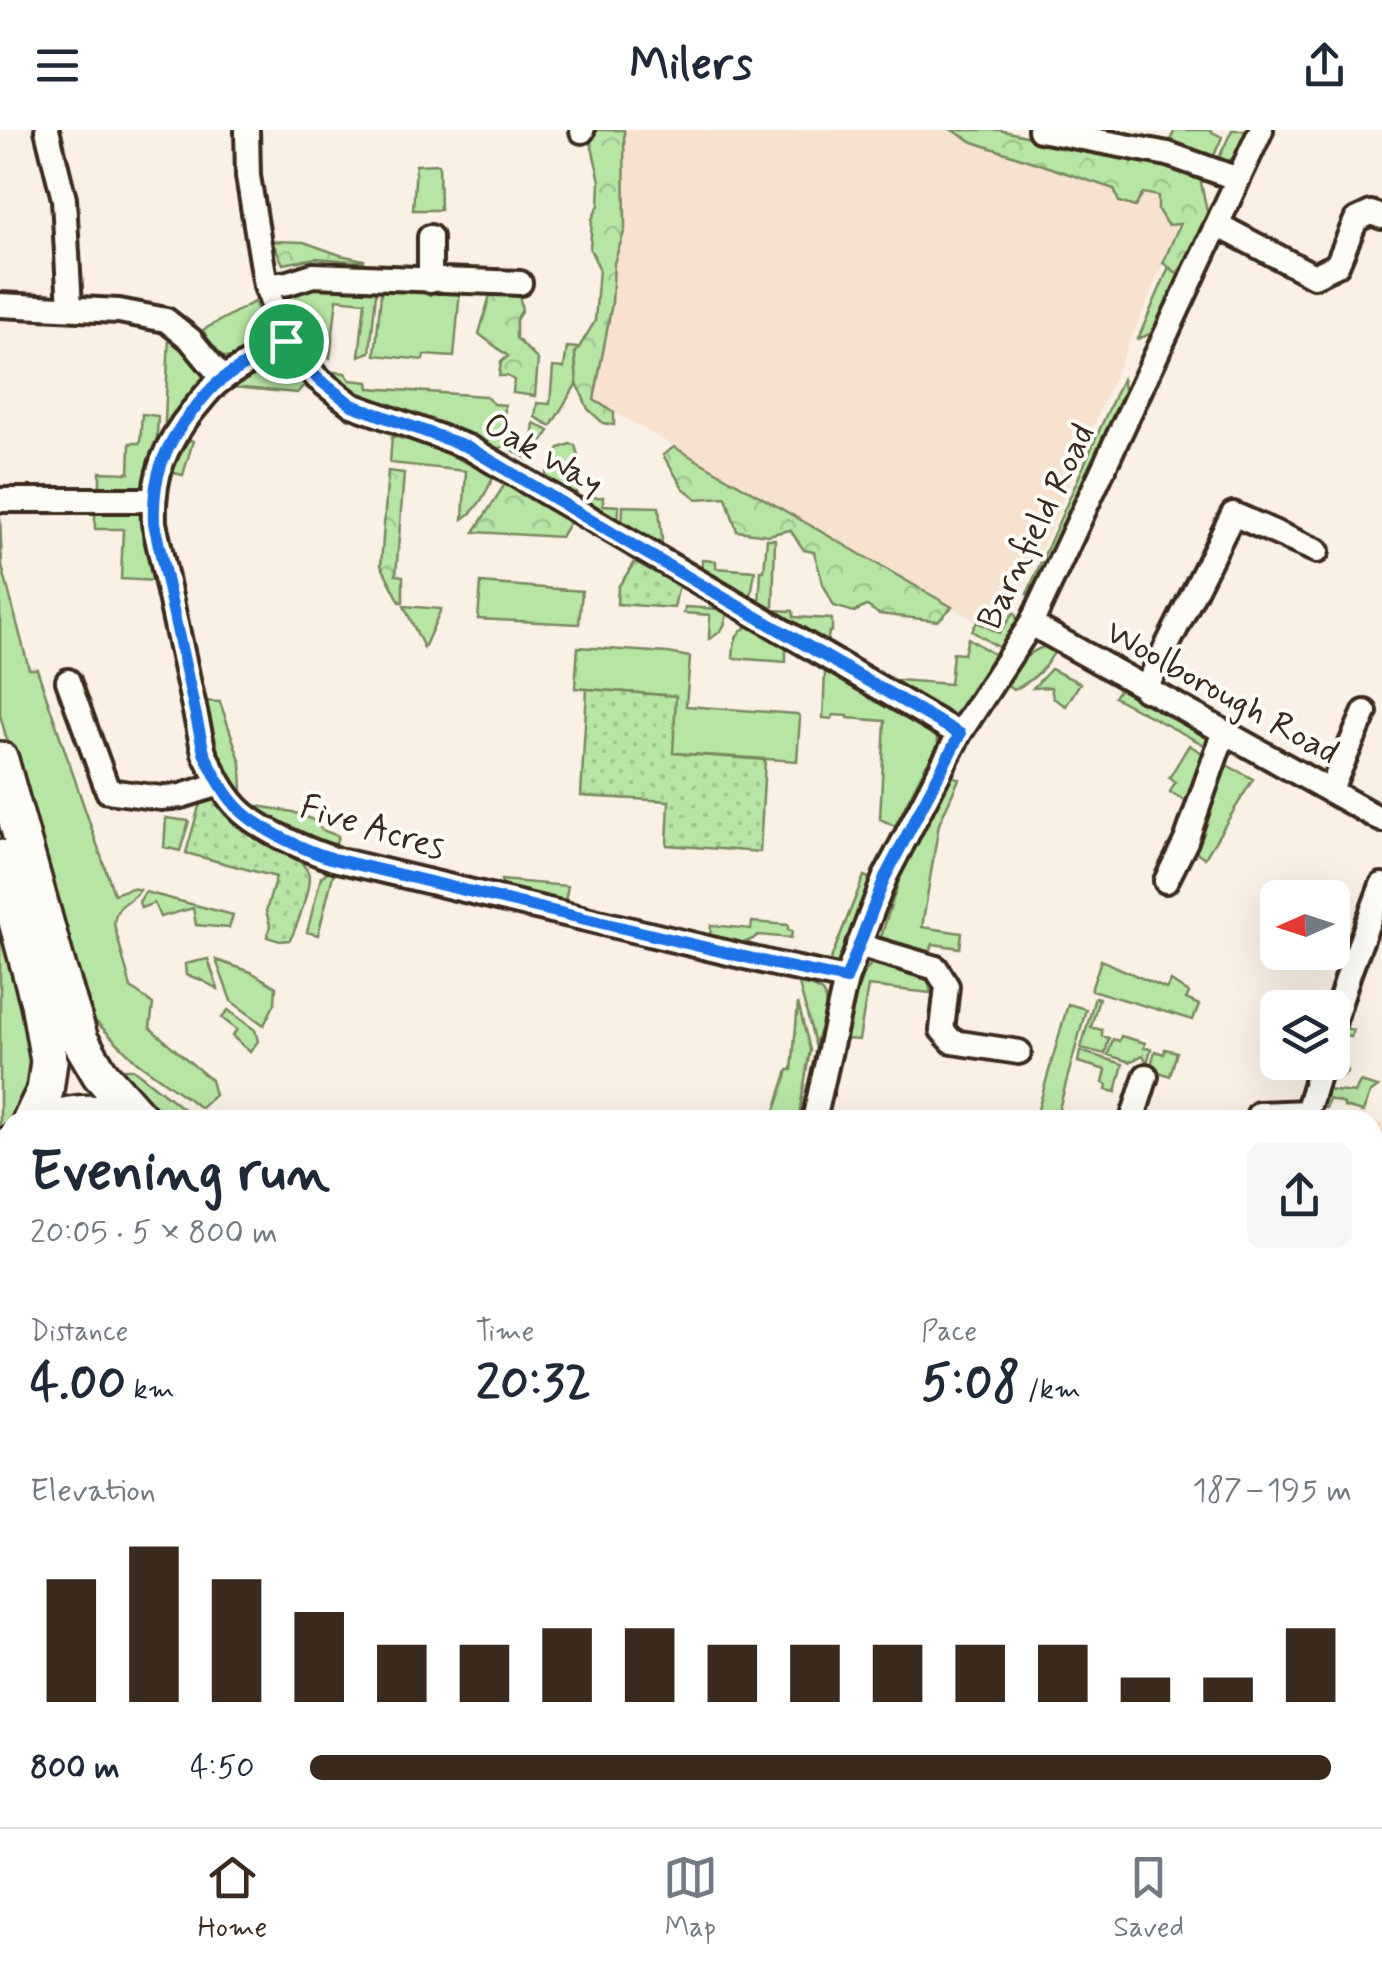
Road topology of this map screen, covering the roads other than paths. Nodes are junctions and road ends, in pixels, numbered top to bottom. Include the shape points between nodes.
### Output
1 (47, 130) edge
2 (246, 130) edge
3 (1040, 130) edge
4 (1260, 130) edge
5 (1238, 179) junction
6 (1382, 217) edge
7 (1218, 226) junction
8 (430, 237) dead end
9 (430, 281) junction
10 (520, 283) dead end
11 (266, 286) junction
12 (0, 305) edge
13 (70, 308) junction
14 (286, 341) junction
15 (223, 379) junction
16 (2, 500) dead end
17 (153, 500) junction
18 (1317, 551) dead end
19 (1030, 624) junction
20 (68, 681) dead end
21 (1145, 690) junction
22 (1365, 712) dead end
23 (1224, 732) junction
24 (960, 734) junction
25 (0, 760) edge
26 (220, 784) junction
27 (1330, 790) junction
28 (1382, 820) edge
29 (0, 858) edge
30 (1166, 881) dead end
31 (1382, 884) edge
32 (858, 945) junction
33 (846, 979) junction
34 (1344, 990) edge
35 (1019, 1052) dead end
36 (1146, 1076) dead end
37 (1317, 1080) edge
38 (36, 1110) edge
39 (132, 1110) edge
40 (816, 1110) edge
41 (1135, 1110) edge
42 (1308, 1110) edge

1 - 13 street via 64,199
2 - 11 street, Oak Way
3 - 5 street via 1168,154
4 - 5 street, Barnfield Road
5 - 7 street, Barnfield Road
6 - 7 street via 1370,213 1356,220 1337,265 1314,276
7 - 19 street, Barnfield Road
8 - 9 street
9 - 10 street
9 - 11 street via 313,275
11 - 14 street, Oak Way
12 - 13 street
13 - 15 street via 166,320
14 - 15 street, Five Acres
14 - 24 street, Oak Way via 352,405 468,447
15 - 17 street, Five Acres via 177,430
16 - 17 street
17 - 26 street, Five Acres via 204,753
18 - 21 street via 1233,514
19 - 21 street, Woolborough Road
19 - 24 street, Barnfield Road
20 - 26 street via 108,791 161,798
21 - 23 street, Woolborough Road
22 - 27 street
23 - 27 street, Woolborough Road
23 - 30 street
24 - 32 street, Barnfield Road via 891,864
25 - 39 main road via 80,1040
26 - 33 street, Five Acres via 238,810 322,855
27 - 28 street, Woolborough Road
29 - 38 main road via 49,1061
31 - 34 street
32 - 33 street, Barnfield Road
32 - 35 street via 936,968 946,986 942,1030 953,1042
33 - 40 street, Barnfield Road
36 - 41 street
37 - 42 street

